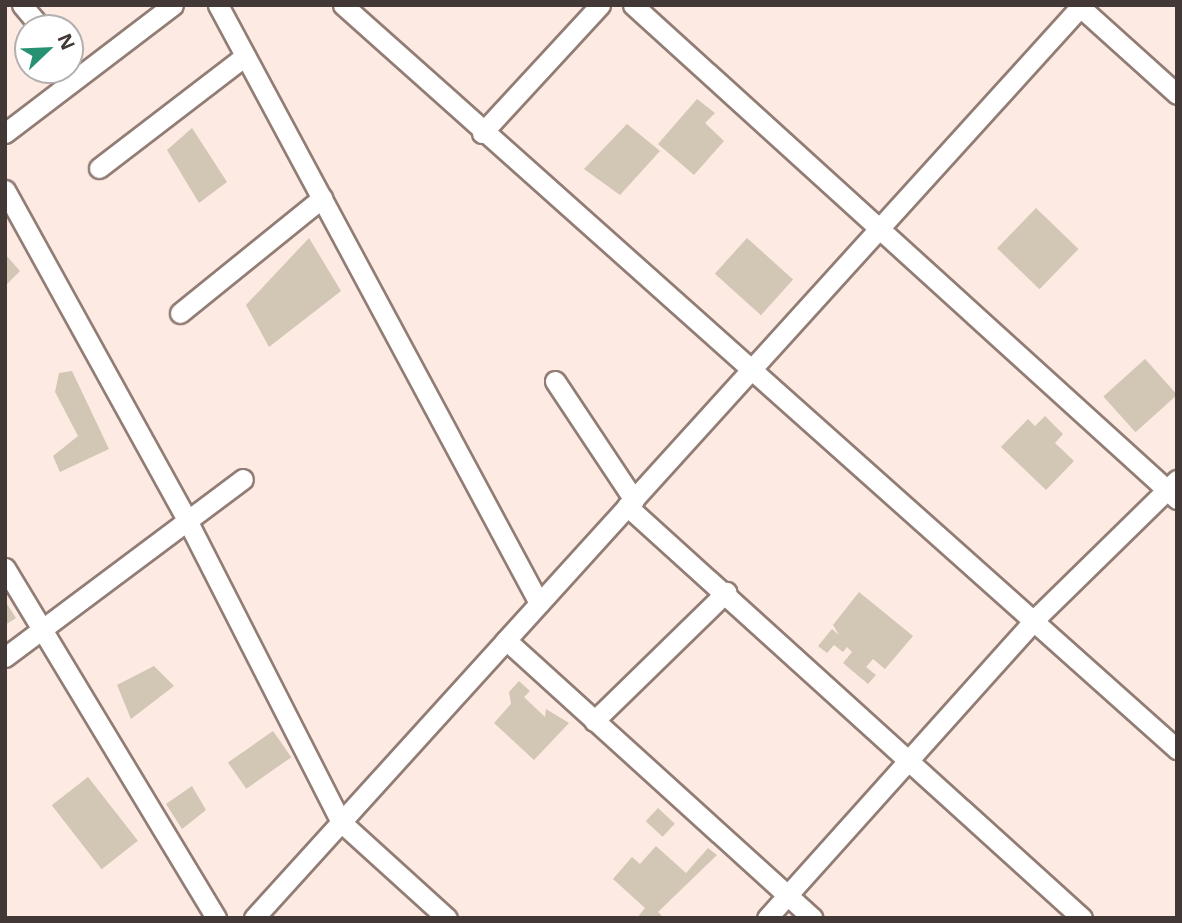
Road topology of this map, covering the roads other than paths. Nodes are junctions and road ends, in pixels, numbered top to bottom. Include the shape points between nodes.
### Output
1 (173, 5) edge
2 (218, 5) edge
3 (343, 5) edge
4 (600, 5) edge
5 (633, 5) edge
6 (1080, 6) edge
7 (245, 56) junction
8 (84, 63) edge
9 (59, 84) edge
10 (1177, 94) edge
11 (5, 133) edge
12 (482, 133) junction
13 (99, 168) dead end
14 (5, 190) edge
15 (323, 198) junction
16 (879, 229) junction
17 (180, 313) dead end
18 (750, 371) junction
19 (555, 381) dead end
20 (243, 480) dead end
21 (1174, 490) edge
22 (631, 503) junction
23 (187, 520) junction
24 (5, 568) edge
25 (726, 592) junction
26 (539, 603) junction
27 (1035, 619) junction
28 (40, 631) junction
29 (506, 640) junction
30 (5, 657) edge
31 (594, 721) junction
32 (1177, 749) edge
33 (913, 761) junction
34 (341, 822) junction
35 (788, 895) junction
36 (216, 918) edge
37 (254, 918) edge
38 (447, 918) edge
39 (767, 918) edge
40 (813, 918) edge
41 (1082, 918) edge

1 - 8 street
2 - 7 street
3 - 12 street
4 - 12 street
5 - 16 street
6 - 10 street
6 - 16 street
7 - 13 street
7 - 15 street
9 - 11 street
12 - 18 street
14 - 23 street
15 - 17 street
15 - 26 street
16 - 18 street
16 - 21 street
18 - 22 street
18 - 27 street
19 - 22 street
20 - 23 street
21 - 27 street
22 - 25 street
22 - 26 street
23 - 28 street
23 - 34 street
24 - 28 street
25 - 31 street
25 - 33 street
26 - 29 street
27 - 32 street
27 - 33 street
28 - 30 street
28 - 36 street
29 - 31 street
29 - 34 street
31 - 35 street
33 - 35 street
33 - 41 street
34 - 37 street
34 - 38 street
35 - 39 street
35 - 40 street

